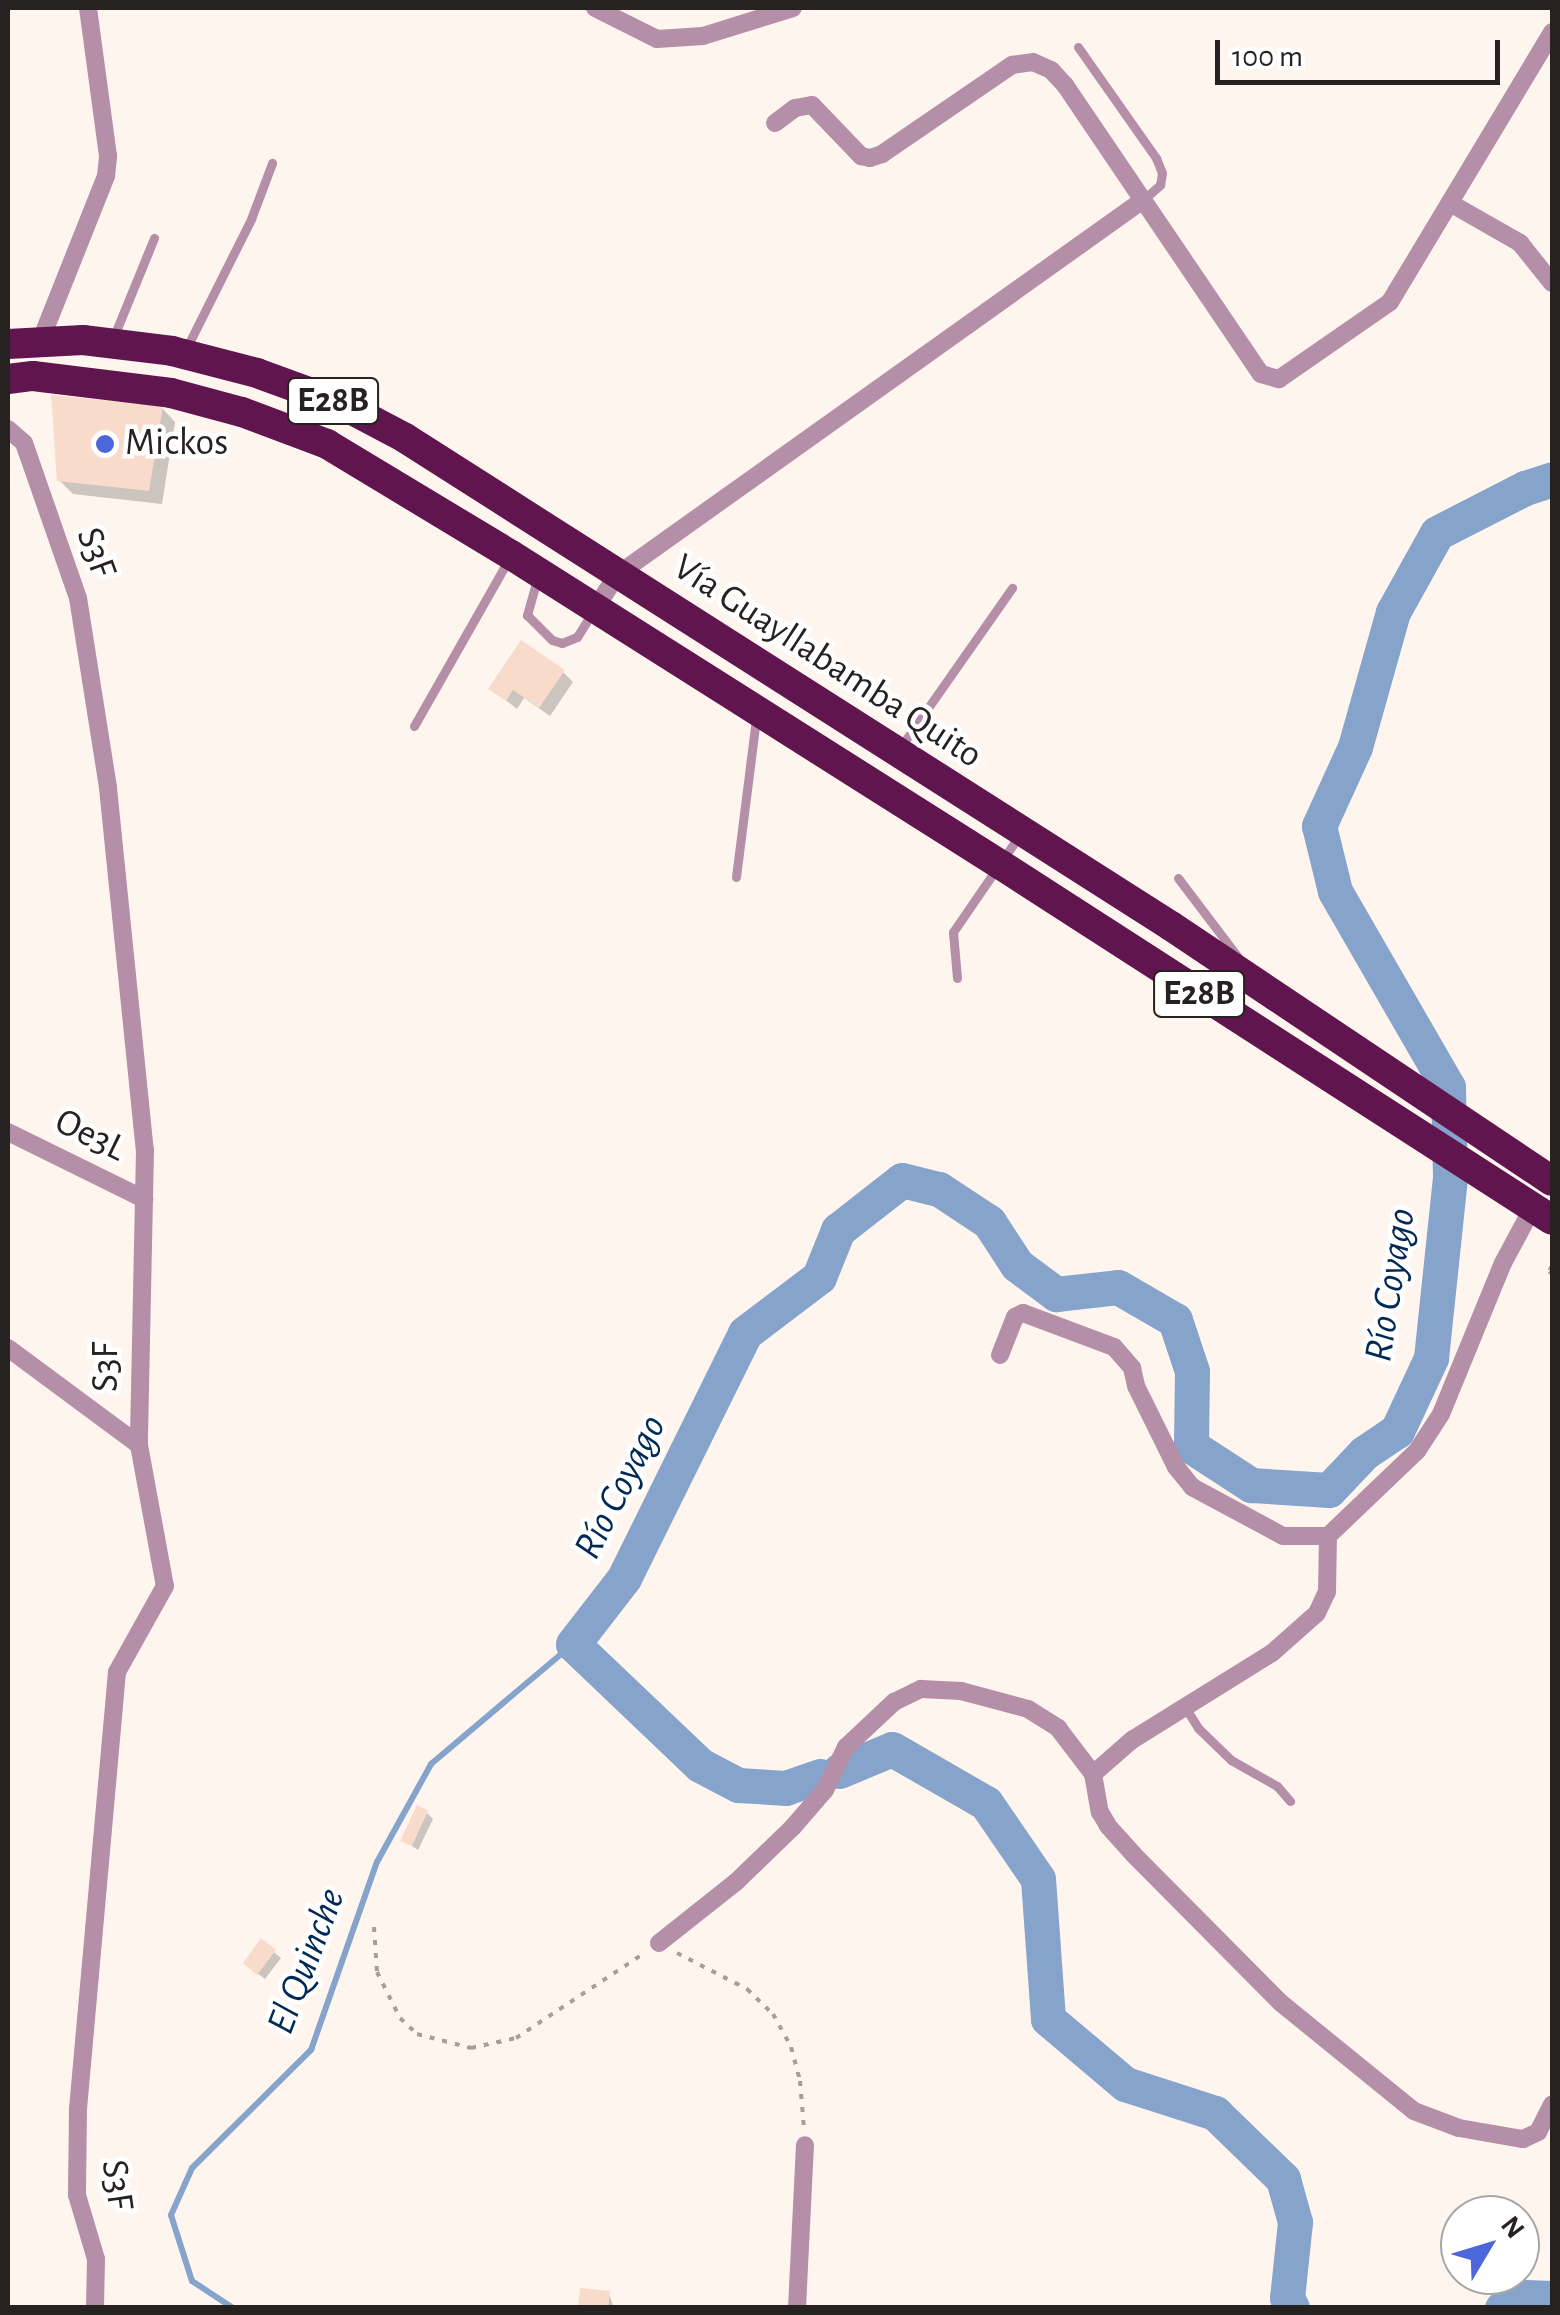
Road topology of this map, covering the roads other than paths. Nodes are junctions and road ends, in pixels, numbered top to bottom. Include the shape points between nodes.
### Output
1 (88, 8) edge
2 (595, 8) edge
3 (793, 8) edge
4 (614, 14) edge
5 (1552, 32) edge
6 (1078, 47) dead end
7 (775, 123) dead end
8 (272, 163) dead end
9 (1143, 200) junction
10 (1450, 203) junction
11 (154, 238) dead end
12 (1552, 284) edge
13 (40, 342) junction
14 (111, 343) junction
15 (8, 344) edge
16 (184, 354) junction
17 (8, 379) edge
18 (8, 429) edge
19 (511, 555) junction
20 (539, 574) junction
21 (616, 575) junction
22 (1012, 588) dead end
23 (594, 609) junction
24 (756, 711) junction
25 (414, 726) dead end
26 (898, 752) junction
27 (1021, 834) junction
28 (1002, 865) junction
29 (736, 877) dead end
30 (1178, 878) dead end
31 (957, 978) dead end
32 (1260, 987) junction
33 (8, 1132) edge
34 (1552, 1181) edge
35 (144, 1199) junction
36 (1543, 1214) edge
37 (8, 1348) edge
38 (1000, 1354) dead end
39 (139, 1446) junction
40 (1328, 1536) junction
41 (1185, 1707) junction
42 (1092, 1774) junction
43 (1290, 1801) dead end
44 (659, 1944) road end
45 (1552, 2104) edge
46 (805, 2145) road end
47 (94, 2308) edge
48 (797, 2308) edge

1 - 13 street via 106,176
2 - 4 street
3 - 4 street via 703,36 658,39
5 - 10 street
6 - 9 lane via 1156,158 1160,185
7 - 9 street via 812,106 870,158 1012,65 1032,62 1065,85
8 - 16 lane via 252,220
9 - 10 street via 1260,374 1279,379 1390,302
9 - 21 street
10 - 12 street via 1520,242
11 - 14 lane
13 - 14 highway, Vía Guayllabamba Quito / E28B
13 - 15 highway, Vía Guayllabamba Quito / E28B
14 - 16 highway, Vía Guayllabamba Quito / E28B
16 - 21 highway, Vía Guayllabamba Quito / E28B via 339,403 406,438
17 - 19 highway, E28B via 33,376 171,393 242,412 326,444
18 - 35 street, S3F via 24,443 85,634 108,788 145,1150
19 - 20 highway, E28B
19 - 25 lane
20 - 23 highway, E28B
20 - 23 lane via 527,614 552,640 577,637
21 - 23 street
21 - 26 highway, Vía Guayllabamba Quito / E28B
22 - 26 lane
23 - 24 highway, E28B
24 - 28 highway, E28B
24 - 29 lane
26 - 27 highway, Vía Guayllabamba Quito / E28B
27 - 28 lane
27 - 32 highway, Vía Guayllabamba Quito / E28B
28 - 31 lane via 954,932
28 - 36 highway, E28B
30 - 32 lane
32 - 34 highway, Vía Guayllabamba Quito / E28B
33 - 35 street, Oe3L
35 - 39 street, S3F
36 - 40 street via 1503,1263 1441,1414 1417,1451
37 - 39 street
38 - 40 street via 1023,1312 1114,1346 1132,1368 1192,1487 1282,1536
39 - 47 street, S3F via 165,1586 118,1672 78,2110 77,2195 96,2259
40 - 41 street via 1327,1592 1317,1614 1272,1653
41 - 42 street
41 - 43 lane via 1232,1760
42 - 44 street via 1058,1728 1028,1709 961,1690 921,1689 894,1702 846,1746 825,1790 792,1827
42 - 45 street via 1100,1812 1133,1854 1280,2003 1414,2110 1459,2128 1522,2139 1542,2126
46 - 48 street

